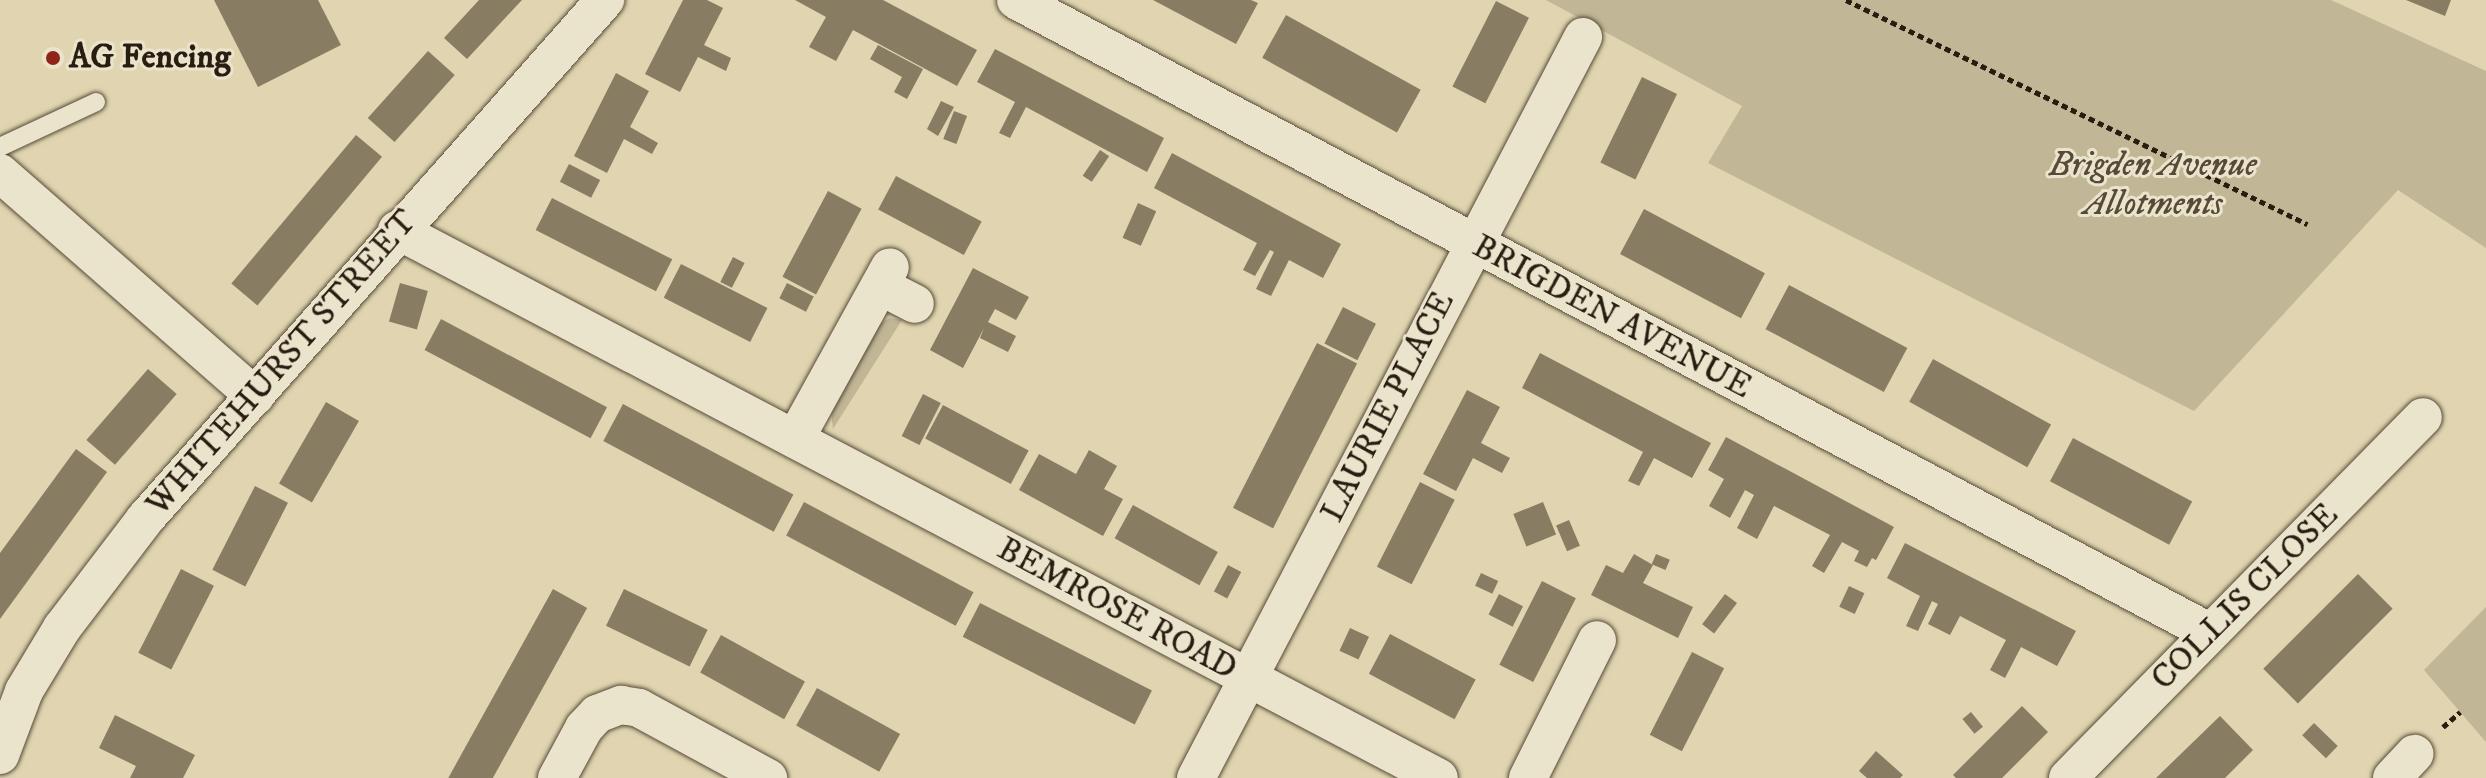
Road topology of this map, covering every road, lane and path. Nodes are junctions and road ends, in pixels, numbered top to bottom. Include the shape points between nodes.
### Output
1 (605, 0) edge
2 (1016, 0) edge
3 (1846, 0) edge
4 (1583, 37) dead end
5 (96, 102) dead end
6 (0, 147) edge
7 (0, 173) edge
8 (2307, 224) dead end
9 (397, 230) junction
10 (1472, 243) junction
11 (915, 304) dead end
12 (255, 396) junction
13 (2423, 417) dead end
14 (795, 439) junction
15 (2209, 632) junction
16 (1597, 640) dead end
17 (1249, 679) junction
18 (0, 755) edge
19 (0, 769) edge
20 (16, 778) edge
21 (557, 778) edge
22 (768, 778) edge
23 (1196, 778) edge
24 (1439, 778) edge
25 (1528, 778) edge
26 (2068, 778) edge

1 - 9 street, WHITEHURST STREET
2 - 10 street, BRIGDEN AVENUE
3 - 8 path
4 - 10 street, LAURIE PLACE
5 - 6 lane
7 - 12 street
9 - 12 street, WHITEHURST STREET
9 - 14 street, BEMROSE ROAD
10 - 15 street, BRIGDEN AVENUE
10 - 17 street, LAURIE PLACE
11 - 14 street via 885,276
12 - 18 street, WHITEHURST STREET via 145,519 62,628 24,691
13 - 15 street, COLLIS CLOSE
14 - 17 street, BEMROSE ROAD
15 - 26 street, COLLIS CLOSE
16 - 25 street
17 - 23 street, LAURIE PLACE
17 - 24 street, BEMROSE ROAD
19 - 20 street
21 - 22 street via 584,728 597,714 621,705 639,708

